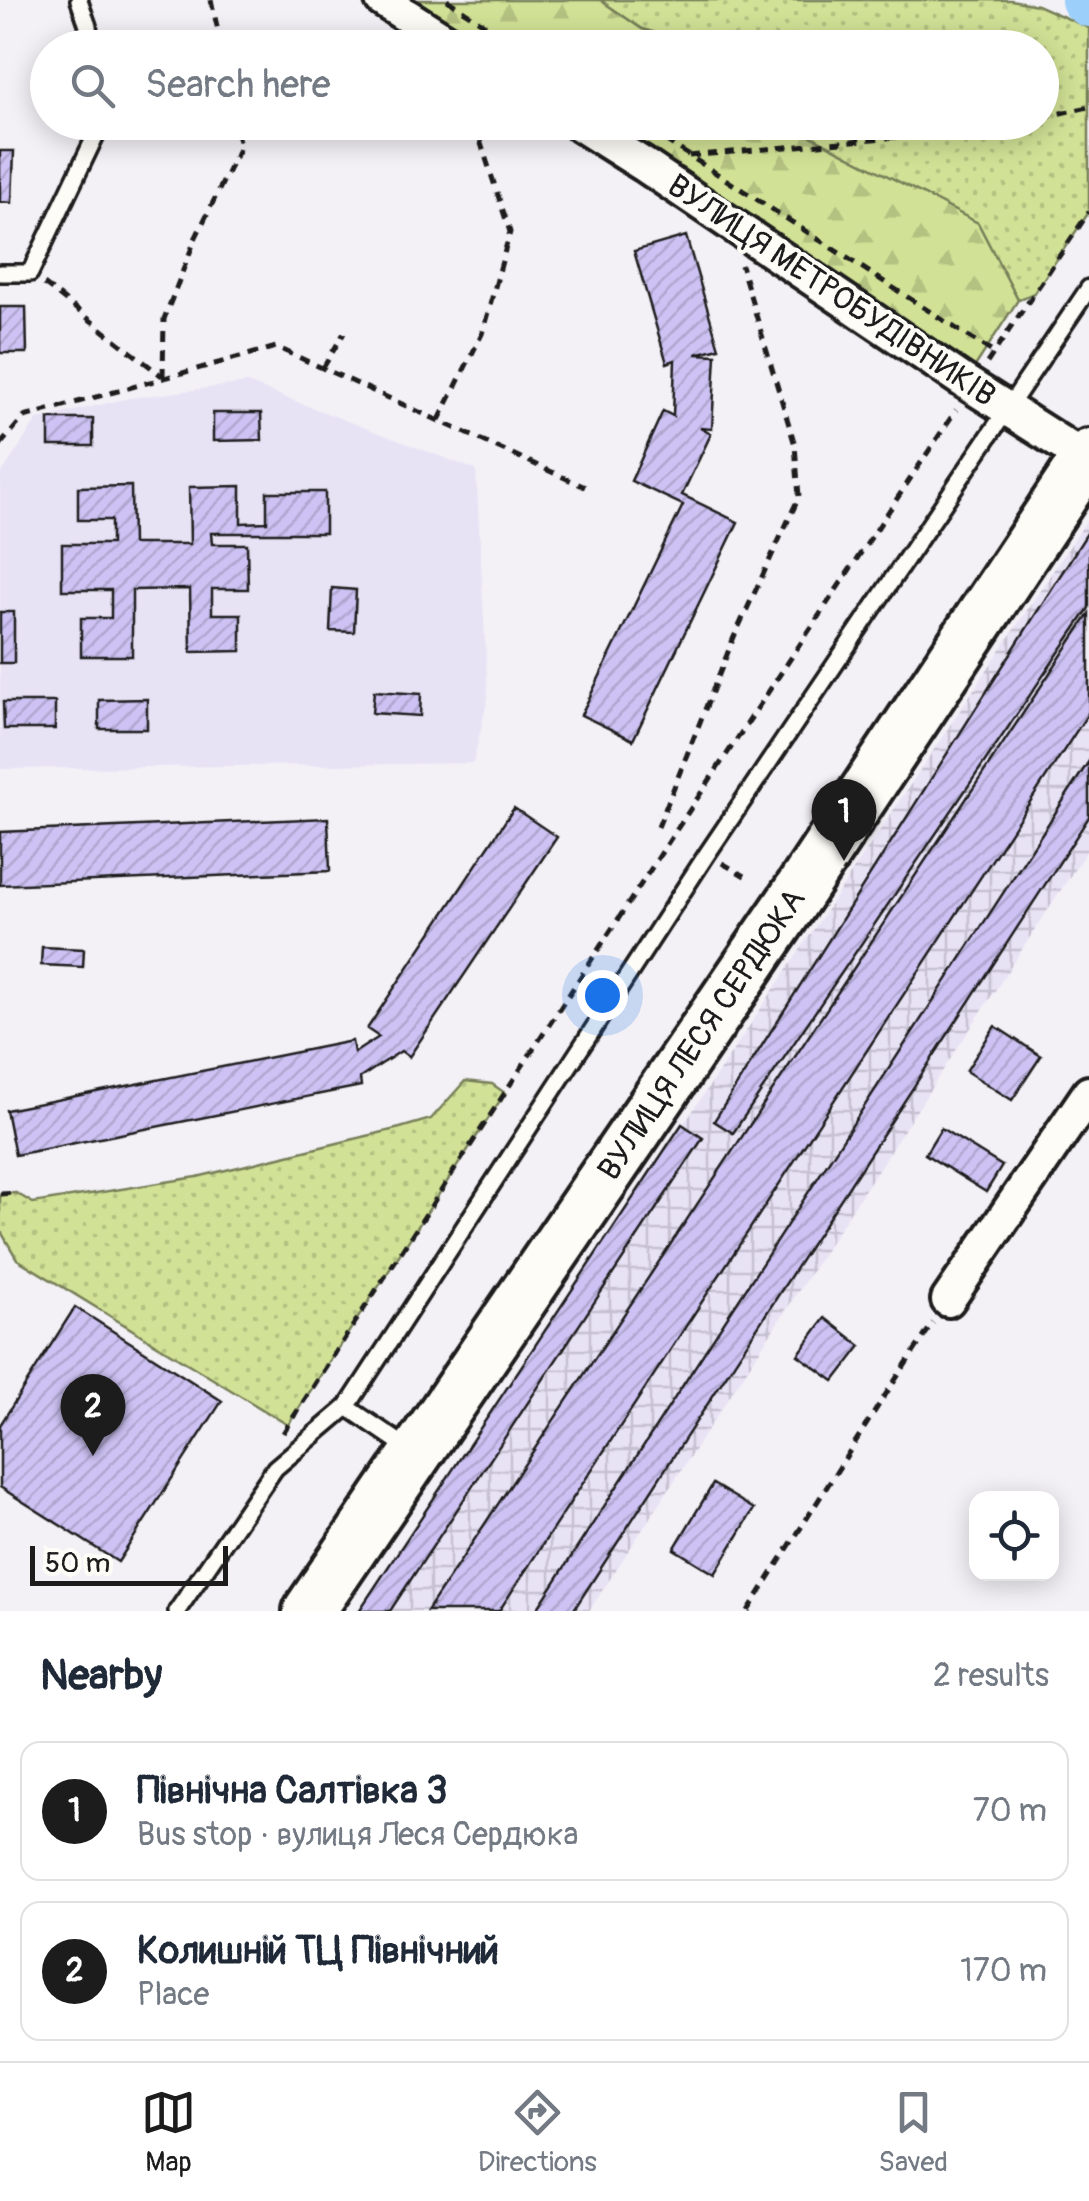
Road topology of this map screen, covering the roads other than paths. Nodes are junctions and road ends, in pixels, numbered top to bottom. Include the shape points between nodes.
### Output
1 (78, 0) edge
2 (382, 0) edge
3 (89, 30) edge
4 (429, 30) edge
5 (93, 140) edge
6 (603, 140) edge
7 (0, 273) edge
8 (1089, 288) edge
9 (1008, 408) junction
10 (1088, 457) edge
11 (1089, 1093) edge
12 (948, 1300) road end
13 (348, 1407) junction
14 (416, 1454) junction
15 (178, 1611) edge
16 (309, 1611) edge

1 - 3 lane
2 - 4 street
5 - 7 lane via 30,273
6 - 9 street, ВУЛИЦЯ МЕТРОБУДІВНИКІВ
8 - 9 lane
9 - 10 street, ВУЛИЦЯ МЕТРОБУДІВНИКІВ
9 - 13 lane via 707,854
10 - 14 main road, ВУЛИЦЯ ЛЕСЯ СЕРДЮКА
11 - 12 street
13 - 14 lane
13 - 15 lane via 274,1468
14 - 16 main road, ВУЛИЦЯ ЛЕСЯ СЕРДЮКА

